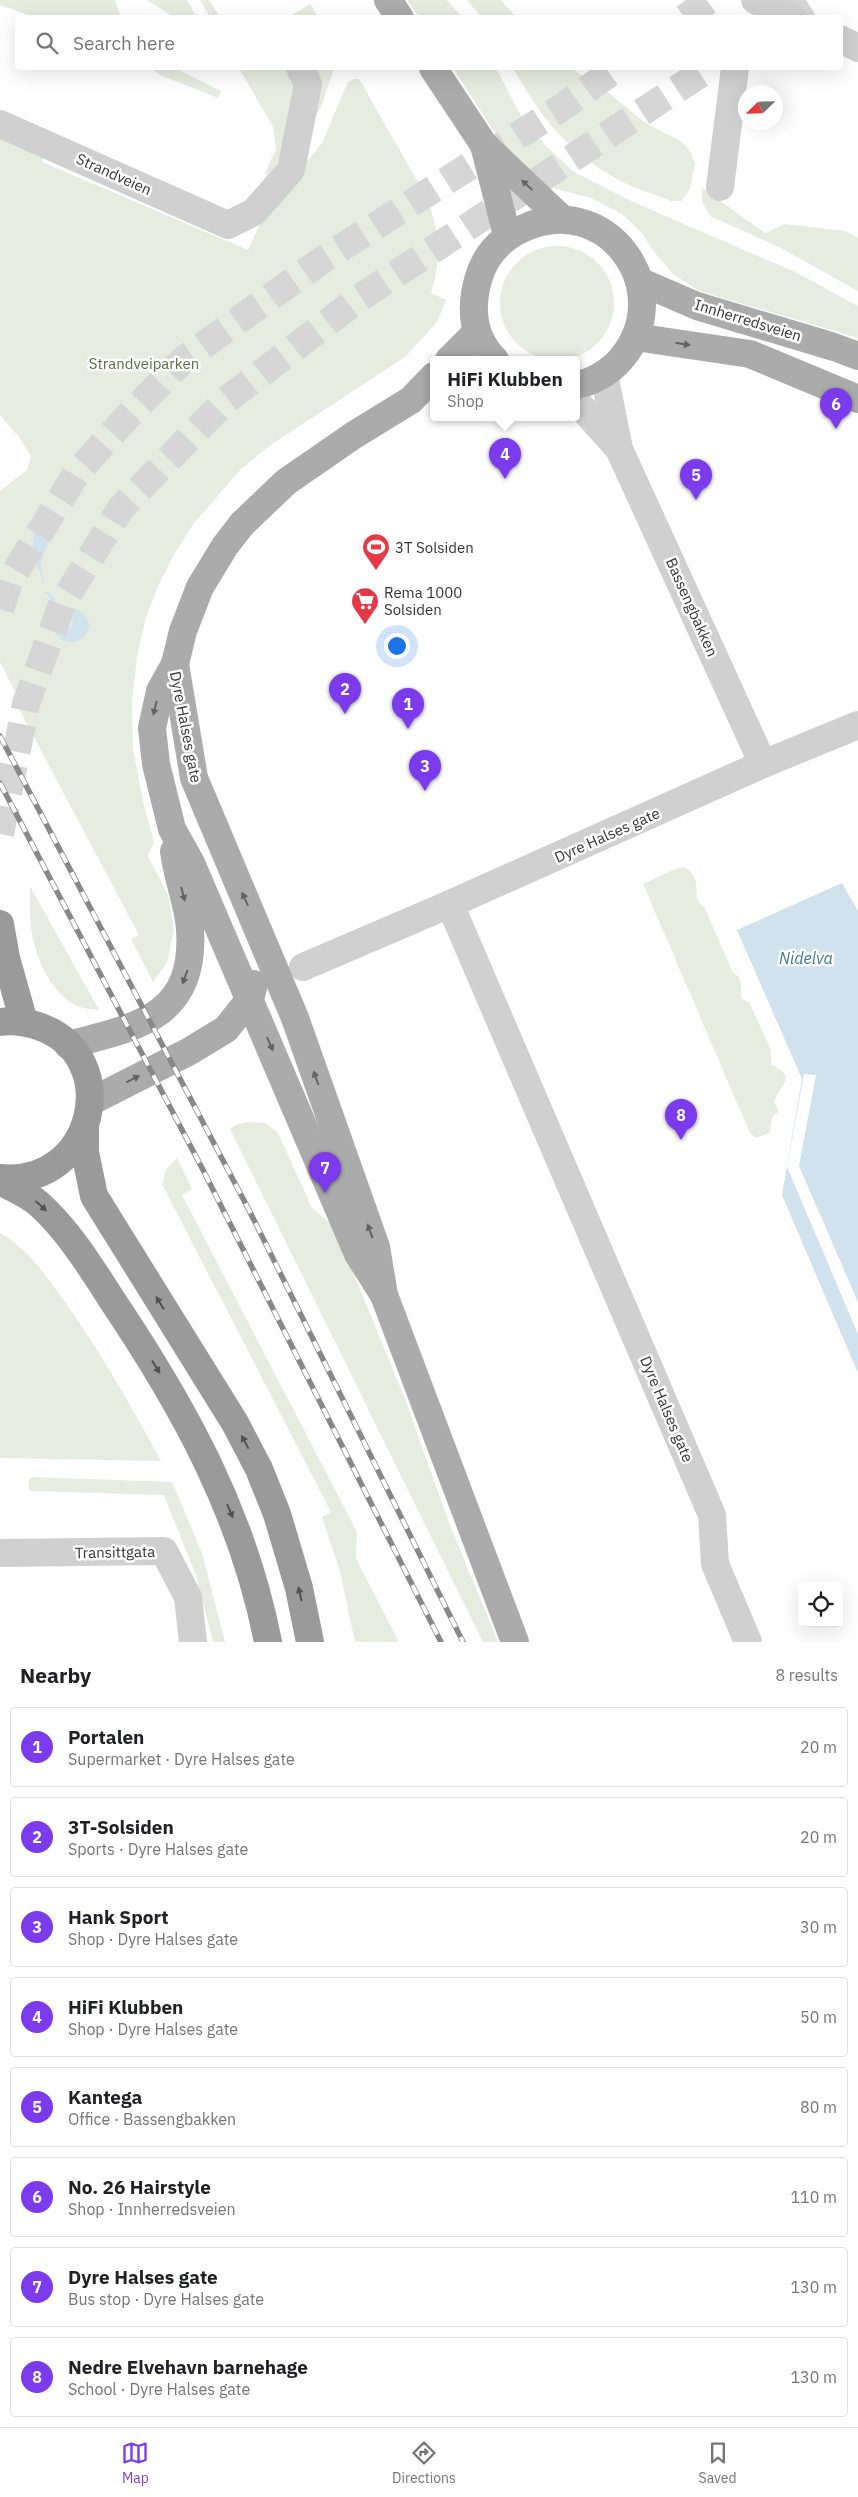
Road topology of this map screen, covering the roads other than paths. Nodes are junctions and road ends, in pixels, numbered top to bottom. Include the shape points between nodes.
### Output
1 (388, 0) edge
2 (744, 0) edge
3 (755, 0) edge
4 (398, 15) edge
5 (742, 15) edge
6 (787, 15) edge
7 (843, 41) edge
8 (858, 48) edge
9 (301, 70) edge
10 (434, 70) edge
11 (735, 70) edge
12 (0, 124) edge
13 (484, 145) junction
14 (720, 187) dead end
15 (562, 219) junction
16 (507, 235) junction
17 (639, 281) junction
18 (477, 332) junction
19 (635, 337) junction
20 (453, 356) edge
21 (492, 356) edge
22 (858, 356) edge
23 (604, 374) junction
24 (430, 383) edge
25 (580, 383) edge
26 (422, 396) edge
27 (858, 399) edge
28 (580, 406) edge
29 (619, 450) junction
30 (175, 664) junction
31 (858, 725) edge
32 (763, 764) junction
33 (172, 828) junction
34 (450, 904) junction
35 (0, 924) edge
36 (265, 943) junction
37 (303, 967) dead end
38 (250, 999) junction
39 (12, 1022) edge
40 (68, 1045) junction
41 (88, 1114) junction
42 (0, 1179) edge
43 (384, 1295) junction
44 (0, 1553) edge
45 (193, 1642) edge
46 (268, 1642) edge
47 (310, 1642) edge
48 (515, 1642) edge
49 (748, 1642) edge

1 - 4 main road
2 - 5 street
3 - 6 street
7 - 8 street
9 - 12 street, Strandveien via 308,84 292,170 254,212 228,225
10 - 13 main road
11 - 14 street
15 -> 13 main road
13 - 16 main road
15 - 16 main road via 533,223
15 - 17 main road via 582,222 613,238 626,254
16 - 18 main road via 489,255 479,276 473,302
17 - 19 main road via 642,313
17 - 22 main road, Innherredsveien via 697,306
18 - 20 main road
18 - 21 main road
19 - 23 main road via 627,352
19 -> 27 main road via 750,354
23 - 25 main road
23 - 29 street, Bassengbakken
24 - 26 main road, Dyre Halses gate
26 - 30 main road, Dyre Halses gate via 346,440 286,482 242,524 224,546 200,587 183,631
28 - 29 street, Bassengbakken
29 - 32 street, Bassengbakken
30 -> 33 main road, Dyre Halses gate via 160,691 152,728 156,764
36 -> 30 main road, Dyre Halses gate via 194,778
31 - 32 street, Dyre Halses gate
32 - 34 street, Dyre Halses gate
33 - 38 main road, Dyre Halses gate via 192,863
33 -> 40 main road via 176,869 190,929 185,980 171,1003 144,1021
34 - 37 street, Dyre Halses gate
34 - 49 street, Dyre Halses gate via 712,1515 715,1564
35 - 39 highway
36 - 38 main road
43 -> 36 main road, Dyre Halses gate via 376,1247
41 -> 38 main road via 211,1040 226,1029
38 -> 43 main road, Dyre Halses gate via 358,1254
39 - 40 highway via 48,1030
40 - 41 highway via 84,1071
41 - 42 highway via 73,1148 56,1165 26,1178
47 -> 41 highway via 299,1588 277,1514 259,1469 230,1416 94,1196 85,1152
42 -> 46 highway via 38,1202 51,1216 93,1271 164,1381 195,1436 234,1520 249,1562
43 - 48 main road, Dyre Halses gate
44 - 45 street, Transittgata via 164,1551 188,1597

